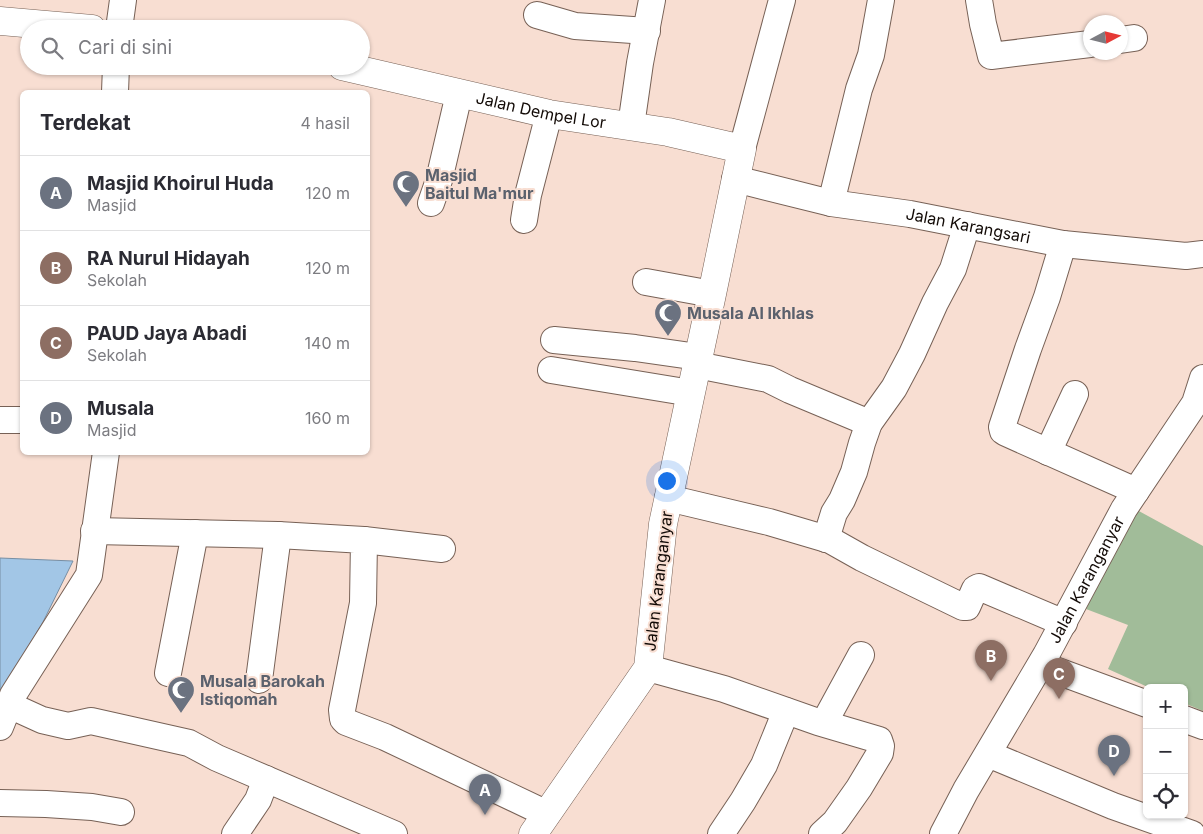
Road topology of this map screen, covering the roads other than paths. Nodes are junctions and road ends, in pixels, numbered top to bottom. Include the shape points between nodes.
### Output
1 (123, 0) edge
2 (652, 0) edge
3 (782, 0) edge
4 (882, 0) edge
5 (979, 0) edge
6 (537, 15) dead end
7 (0, 20) edge
8 (120, 20) edge
9 (20, 22) edge
10 (647, 31) junction
11 (1083, 45) edge
12 (370, 73) edge
13 (116, 75) edge
14 (115, 90) edge
15 (459, 94) junction
16 (549, 114) junction
17 (631, 126) junction
18 (742, 149) junction
19 (735, 179) junction
20 (431, 203) dead end
21 (830, 203) junction
22 (524, 220) dead end
23 (967, 225) junction
24 (1063, 244) junction
25 (1203, 254) edge
26 (646, 282) dead end
27 (712, 294) junction
28 (554, 340) dead end
29 (698, 361) junction
30 (551, 370) dead end
31 (1203, 378) edge
32 (691, 392) junction
33 (1075, 394) dead end
34 (0, 420) edge
35 (20, 420) edge
36 (869, 424) junction
37 (1048, 452) junction
38 (106, 455) edge
39 (1136, 491) junction
40 (668, 498) junction
41 (94, 531) junction
42 (195, 533) junction
43 (278, 535) junction
44 (826, 539) junction
45 (364, 540) junction
46 (442, 549) dead end
47 (1064, 623) junction
48 (861, 655) dead end
49 (1041, 665) junction
50 (648, 668) junction
51 (168, 673) dead end
52 (259, 680) dead end
53 (1143, 703) edge
54 (786, 711) junction
55 (5, 716) edge
56 (1188, 720) edge
57 (824, 724) junction
58 (1203, 726) edge
59 (988, 754) junction
60 (266, 779) junction
61 (0, 803) edge
62 (121, 812) dead end
63 (540, 824) edge
64 (235, 834) edge
65 (394, 834) edge
66 (720, 834) edge
67 (822, 834) edge
68 (943, 834) edge
69 (1192, 834) edge

1 - 8 street
2 - 10 street
3 - 18 street
4 - 21 street via 871,55
5 - 11 street via 992,56
6 - 10 street via 575,26
7 - 9 street
10 - 17 street
12 - 15 street, Jalan Dempel Lor
13 - 14 street
15 - 16 street, Jalan Dempel Lor
15 - 20 street
16 - 17 street, Jalan Dempel Lor
16 - 22 street
17 - 18 street, Jalan Dempel Lor
18 - 19 street, Jalan Karanganyar
19 - 21 street, Jalan Karangsari
19 - 27 street, Jalan Karanganyar
21 - 23 street, Jalan Karangsari
23 - 24 street, Jalan Karangsari
23 - 36 street via 953,268 912,354
24 - 25 street, Jalan Karangsari via 1186,256
24 - 37 street via 1002,427 1006,433
26 - 27 street
27 - 29 street, Jalan Karanganyar
28 - 29 street via 635,348
29 - 32 street, Jalan Karanganyar
29 - 36 street via 768,379
30 - 32 street
31 - 39 street, Jalan Karanganyar via 1194,403
32 - 40 street, Jalan Karanganyar
33 - 37 street
34 - 35 street
36 - 44 street via 854,472 834,513
37 - 39 street
38 - 41 street
39 - 47 street, Jalan Karanganyar
40 - 44 street
40 - 50 street, Jalan Karanganyar
41 - 42 street
41 - 55 street via 89,575 13,695
42 - 43 street
42 - 51 street
43 - 45 street
43 - 52 street
44 - 47 street via 963,607 967,607 979,587
45 - 46 street
45 - 63 street via 363,603 342,710 343,719 385,737
47 - 49 street, Jalan Karanganyar
48 - 57 street
49 - 53 street
49 - 59 street, Jalan Karanganyar
50 - 54 street via 724,689
50 - 63 street, Jalan Karanganyar
54 - 57 street
54 - 66 street via 764,765
55 - 60 street via 68,726 91,721 189,743
56 - 58 street
57 - 67 street via 873,737 881,746 859,788
59 - 68 street, Jalan Karanganyar
59 - 69 street via 1112,806
60 - 64 street via 258,800
60 - 65 street
61 - 62 street via 92,807

